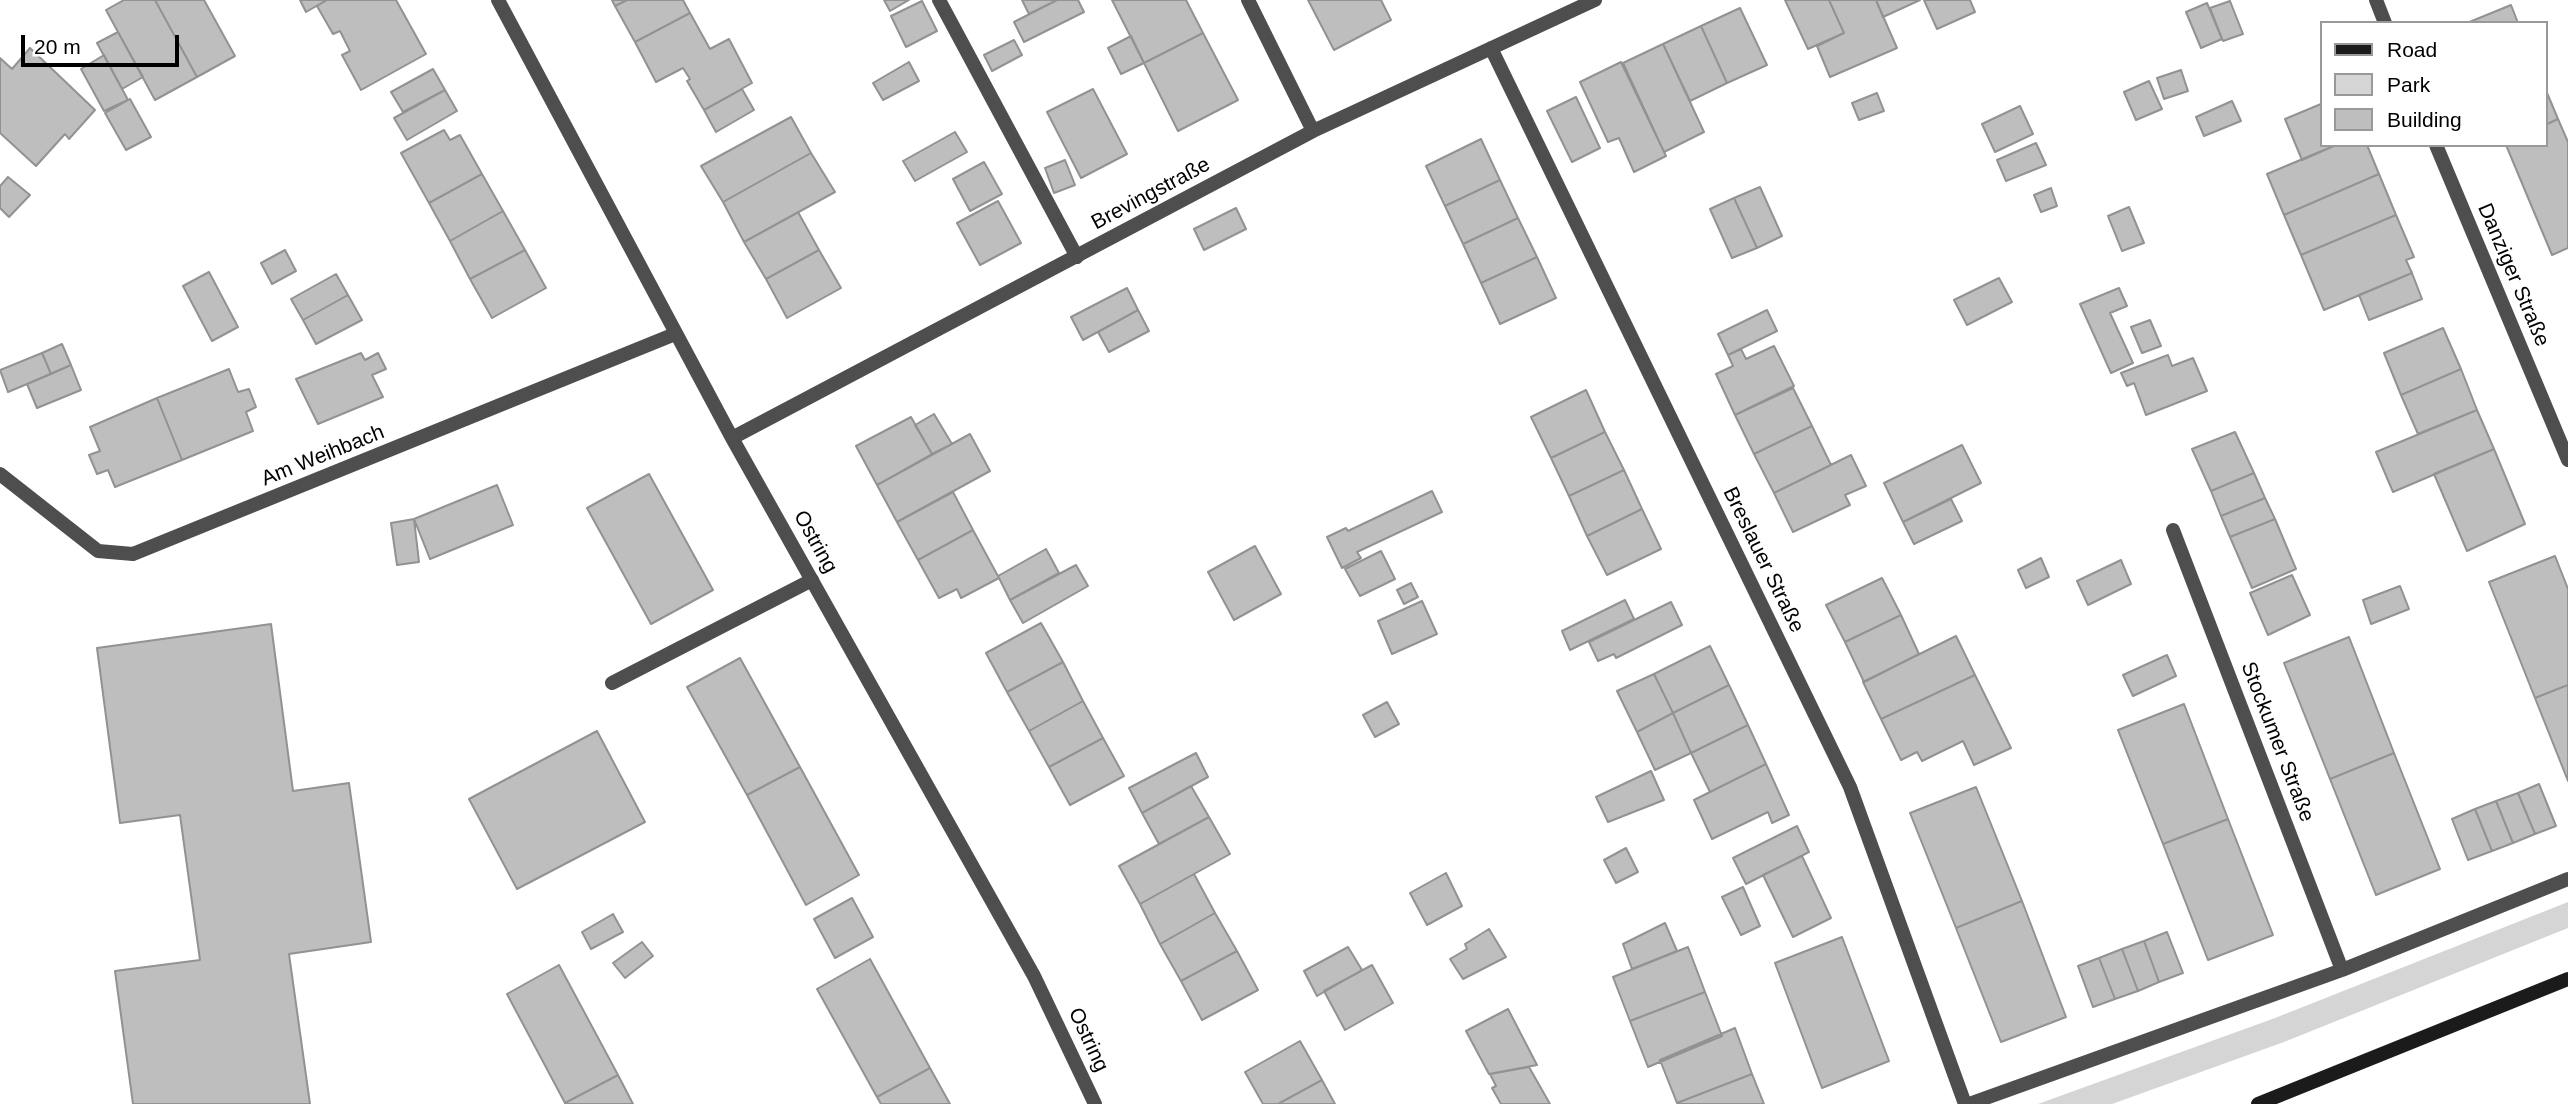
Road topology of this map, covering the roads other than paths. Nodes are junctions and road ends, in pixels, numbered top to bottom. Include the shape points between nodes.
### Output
1 (498, 0) edge
2 (939, 0) edge
3 (1248, 0) edge
4 (1595, 0) edge
5 (2376, 0) edge
6 (2384, 21) edge
7 (1491, 48) junction
8 (1313, 131) junction
9 (2437, 147) edge
10 (1077, 257) junction
11 (675, 334) junction
12 (732, 438) junction
13 (2568, 460) edge
14 (0, 474) edge
15 (2173, 530) dead end
16 (812, 580) junction
17 (612, 684) dead end
18 (2568, 878) edge
19 (2342, 970) junction
20 (2568, 979) edge
21 (1095, 1104) edge
22 (1967, 1104) edge
23 (2258, 1104) edge

1 - 11 street, Ostring
2 - 10 street
3 - 8 street
4 - 7 street, Brevingstraße
5 - 6 street
7 - 8 street, Brevingstraße
7 - 22 street, Breslauer Straße via 1850,787
8 - 10 street, Brevingstraße
9 - 13 street, Danziger Straße
10 - 12 street, Brevingstraße
11 - 12 street, Ostring
11 - 14 street, Am Weihbach via 133,554 98,551
12 - 16 street, Ostring
15 - 19 street, Stockumer Straße
16 - 17 street
16 - 21 street, Ostring via 1034,976
18 - 19 street
19 - 22 street
20 - 23 main road

